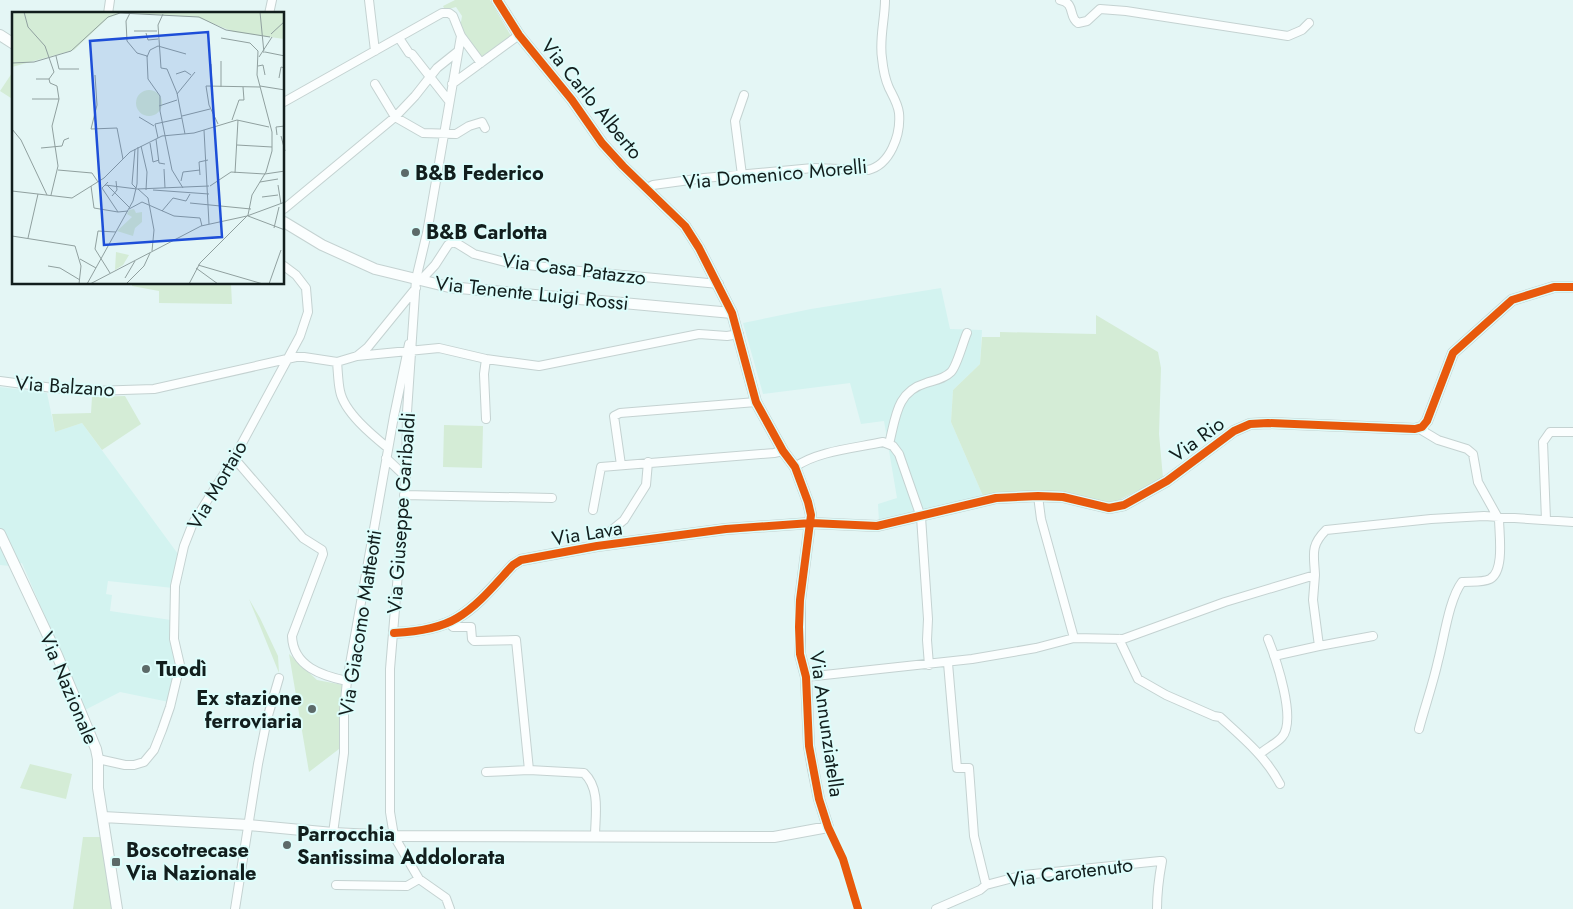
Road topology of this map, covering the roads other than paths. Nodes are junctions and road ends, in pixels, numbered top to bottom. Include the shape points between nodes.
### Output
1 (368, 0) edge
2 (497, 0) edge
3 (885, 0) edge
4 (1060, 0) edge
5 (1309, 23) dead end
6 (0, 35) edge
7 (519, 35) junction
8 (461, 36) junction
9 (399, 38) junction
10 (12, 43) edge
11 (375, 51) junction
12 (457, 52) junction
13 (481, 64) junction
14 (430, 77) junction
15 (375, 84) dead end
16 (452, 84) junction
17 (744, 95) dead end
18 (285, 101) edge
19 (448, 101) junction
20 (395, 117) junction
21 (486, 128) dead end
22 (444, 134) junction
23 (742, 175) junction
24 (647, 188) junction
25 (285, 208) edge
26 (285, 223) edge
27 (285, 267) edge
28 (418, 282) junction
29 (719, 284) junction
30 (1573, 287) edge
31 (732, 313) junction
32 (966, 333) dead end
33 (738, 334) junction
34 (409, 350) junction
35 (357, 356) junction
36 (287, 359) junction
37 (486, 359) junction
38 (337, 362) junction
39 (0, 381) edge
40 (756, 402) junction
41 (486, 419) dead end
42 (1418, 428) junction
43 (1573, 432) edge
44 (889, 444) junction
45 (388, 448) junction
46 (783, 451) junction
47 (234, 458) junction
48 (386, 458) junction
49 (648, 462) junction
50 (622, 465) junction
51 (795, 467) junction
52 (406, 477) junction
53 (404, 495) junction
54 (1038, 496) junction
55 (552, 498) dead end
56 (593, 510) dead end
57 (921, 517) junction
58 (1498, 517) junction
59 (1546, 520) junction
60 (1573, 522) edge
61 (810, 523) junction
62 (0, 534) edge
63 (597, 546) junction
64 (1315, 575) junction
65 (448, 622) junction
66 (394, 633) junction
67 (1373, 636) dead end
68 (1074, 638) junction
69 (1120, 638) junction
70 (1268, 639) dead end
71 (1318, 646) junction
72 (1274, 656) junction
73 (948, 663) junction
74 (929, 665) junction
75 (279, 678) dead end
76 (806, 678) junction
77 (347, 681) junction
78 (1419, 729) dead end
79 (1260, 754) junction
80 (98, 759) junction
81 (529, 770) junction
82 (486, 772) dead end
83 (1280, 784) dead end
84 (103, 816) junction
85 (249, 825) junction
86 (828, 827) junction
87 (333, 833) junction
88 (394, 836) junction
89 (595, 837) junction
90 (419, 879) junction
91 (336, 885) dead end
92 (986, 885) junction
93 (117, 909) edge
94 (235, 909) edge
95 (450, 909) edge
96 (858, 909) edge
97 (936, 909) edge
98 (1157, 909) edge

1 - 11 street
2 - 7 street, Via Carlo Alberto
3 - 23 street, Via Domenico Morelli via 881,57 899,113 899,126 888,157 868,170 822,168
4 - 5 street via 1070,6 1078,23 1087,21 1100,9 1288,36
6 - 10 street
7 - 13 street
7 - 24 street, Via Carlo Alberto via 602,143
8 - 9 street via 453,16 442,13
8 - 12 street
8 - 13 street
9 - 11 street
9 - 14 street
11 - 18 street
12 - 14 street
12 - 16 street
13 - 16 street
14 - 19 street
14 - 20 street
15 - 20 street
16 - 19 street
17 - 23 street via 735,121
19 - 22 street
20 - 22 street via 418,131
20 - 25 street
21 - 22 street via 482,122 456,134
22 - 28 street
23 - 24 street, Via Domenico Morelli
24 - 29 street, Via Carlo Alberto via 685,226
26 - 28 street, Via Tenente Luigi Rossi via 322,245 375,269
27 - 36 street, Via Mortaio via 306,288 308,312
28 - 29 street, Via Casa Patazzo via 436,266 452,242 474,254 505,262
28 - 31 street, Via Tenente Luigi Rossi
28 - 34 street, Via Giacomo Matteotti
28 - 35 street via 368,347
29 - 31 street, Via Carlo Alberto
30 - 42 street via 1554,287 1512,300 1453,353 1427,421
31 - 33 street, Via Annunziatella
32 - 44 street via 952,372 905,394 897,410
33 - 37 street via 700,334 539,366
33 - 40 street, Via Annunziatella
34 - 35 street
34 - 37 street via 439,348
34 - 45 street, Via Giacomo Matteotti
34 - 52 street, Via Giuseppe Garibaldi
35 - 38 street
36 - 38 street, Via Balzano via 304,357
36 - 39 street, Via Balzano via 154,389 92,391
36 - 47 street, Via Mortaio
37 - 41 street
38 - 45 street via 344,401 367,430
40 - 46 street, Via Annunziatella
40 - 50 street via 620,413 614,416
42 - 54 street, Via Rio via 1250,424 1234,431 1167,481 1124,504 1109,508 1070,498
42 - 58 street via 1473,454 1478,482
43 - 59 street via 1550,432 1543,442
44 - 51 street via 883,442 816,457
44 - 57 street via 900,454
45 - 48 street, Via Giacomo Matteotti
46 - 49 street
46 - 51 street, Via Annunziatella
47 - 77 street via 303,538 322,550 292,636 292,646 315,672
47 - 80 street, Via Mortaio via 193,523 184,546 175,586 174,639 180,665 170,707 154,750 144,762 134,765
48 - 52 street
48 - 77 street, Via Giacomo Matteotti
49 - 50 street
49 - 63 street via 646,485 624,520
50 - 56 street via 601,467
51 - 61 street, Via Annunziatella via 808,502
52 - 53 street, Via Giuseppe Garibaldi
53 - 55 street
53 - 66 street, Via Giuseppe Garibaldi
54 - 57 street, Via Rio via 996,498
54 - 68 street via 1041,519
57 - 61 street, Via Rio via 877,526
57 - 74 street
58 - 59 street
58 - 64 street via 1431,519 1326,530 1316,540
58 - 78 street via 1500,556 1496,572 1489,579 1462,582 1458,587
59 - 60 street
61 - 63 street, Via Lava via 726,528
61 - 76 street, Via Annunziatella via 799,627 800,654
62 - 80 street, Via Nazionale via 57,655
63 - 65 street, Via Lava via 521,560 473,607
64 - 69 street
64 - 71 street via 1313,600
65 - 66 street, Via Lava via 416,632
65 - 81 street via 453,627 470,627 474,641 516,640
66 - 88 street, Via Giuseppe Garibaldi via 390,669 390,812
67 - 71 street
68 - 69 street
68 - 73 street
69 - 79 street via 1138,679 1166,695 1220,717
70 - 72 street
71 - 72 street
72 - 79 street via 1288,713 1287,724 1281,738
73 - 74 street
73 - 92 street via 957,768 969,768 974,836
74 - 76 street
75 - 85 street via 267,719
76 - 86 street, Via Annunziatella via 809,746
77 - 87 street, Via Giacomo Matteotti via 344,753
79 - 83 street
80 - 84 street, Via Nazionale via 98,788
81 - 82 street
81 - 89 street via 584,773 589,778 596,796
84 - 85 street
84 - 93 street, Via Nazionale
85 - 87 street
85 - 94 street
86 - 89 street via 774,837
86 - 96 street via 843,859
87 - 88 street
88 - 89 street
88 - 90 street
90 - 91 street via 407,886
90 - 95 street via 446,898
92 - 97 street, Via Carotenuto
92 - 98 street, Via Carotenuto via 1024,875 1162,862

